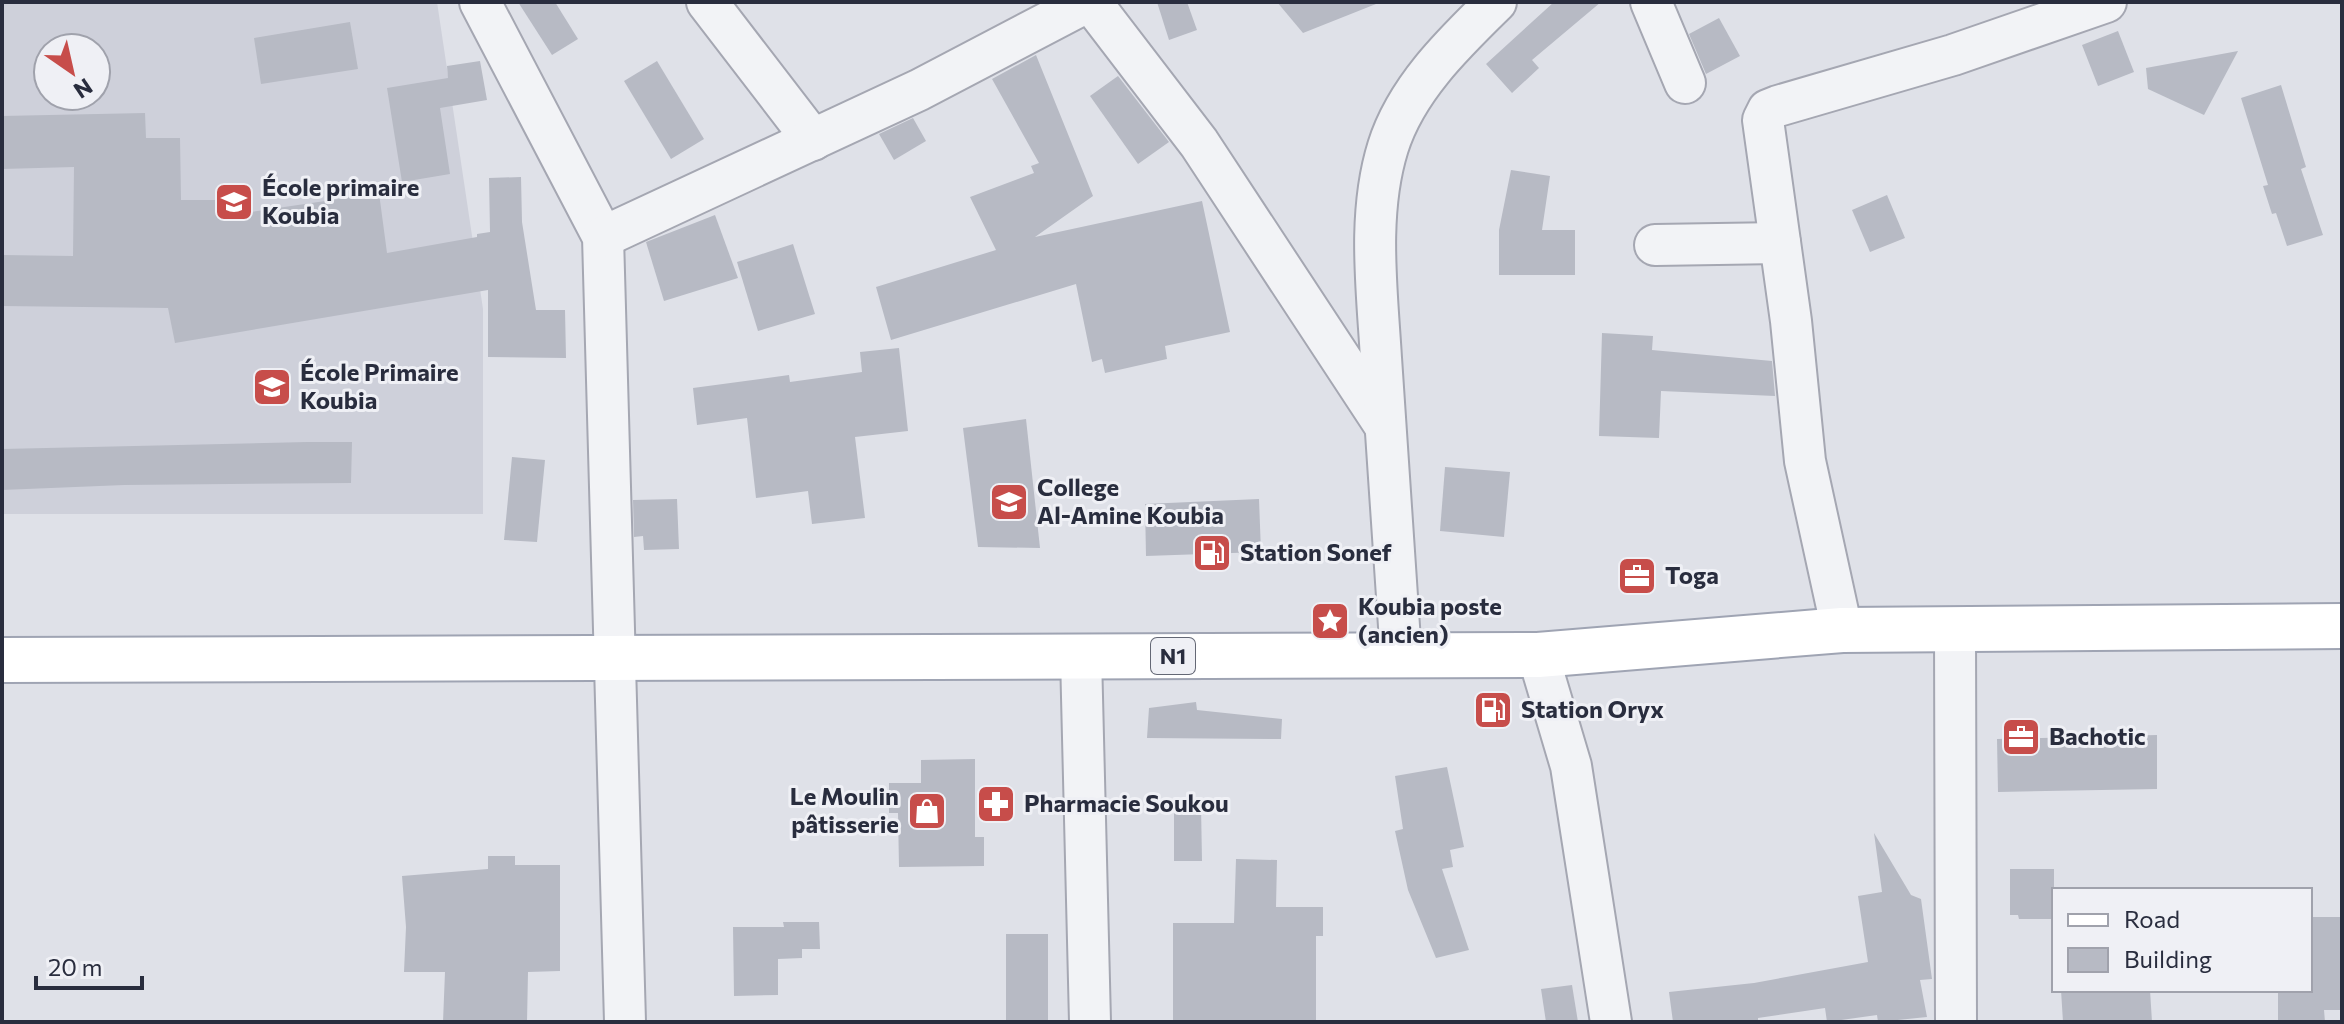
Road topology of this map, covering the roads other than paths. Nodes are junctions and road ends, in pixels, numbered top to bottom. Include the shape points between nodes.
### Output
1 (480, 2) edge
2 (707, 2) edge
3 (1089, 2) edge
4 (1496, 2) edge
5 (1651, 2) edge
6 (2106, 2) edge
7 (1685, 83) dead end
8 (813, 140) junction
9 (603, 237) junction
10 (1780, 243) junction
11 (1655, 245) dead end
12 (1385, 426) junction
13 (2342, 626) edge
14 (1955, 629) junction
15 (1842, 630) junction
16 (617, 655) junction
17 (1538, 655) junction
18 (1081, 656) junction
19 (1401, 656) junction
20 (2, 660) edge
21 (625, 1022) edge
22 (1090, 1022) edge
23 (1611, 1022) edge
24 (1956, 1022) edge

1 - 9 street
2 - 8 street
3 - 8 street
3 - 12 street via 1199,143
4 - 12 street via 1456,40 1410,98 1388,146 1379,193 1376,263
5 - 7 street
6 - 10 street via 1768,110 1763,128
8 - 9 street
9 - 16 street
10 - 11 street
10 - 15 street via 1805,461
12 - 19 street
13 - 14 main road, N1
14 - 15 main road, N1
14 - 24 street
15 - 17 main road, N1
16 - 18 main road, N1
16 - 20 main road, N1
16 - 21 street
17 - 19 main road, N1
17 - 23 street via 1571,766
18 - 19 main road, N1
18 - 22 street

